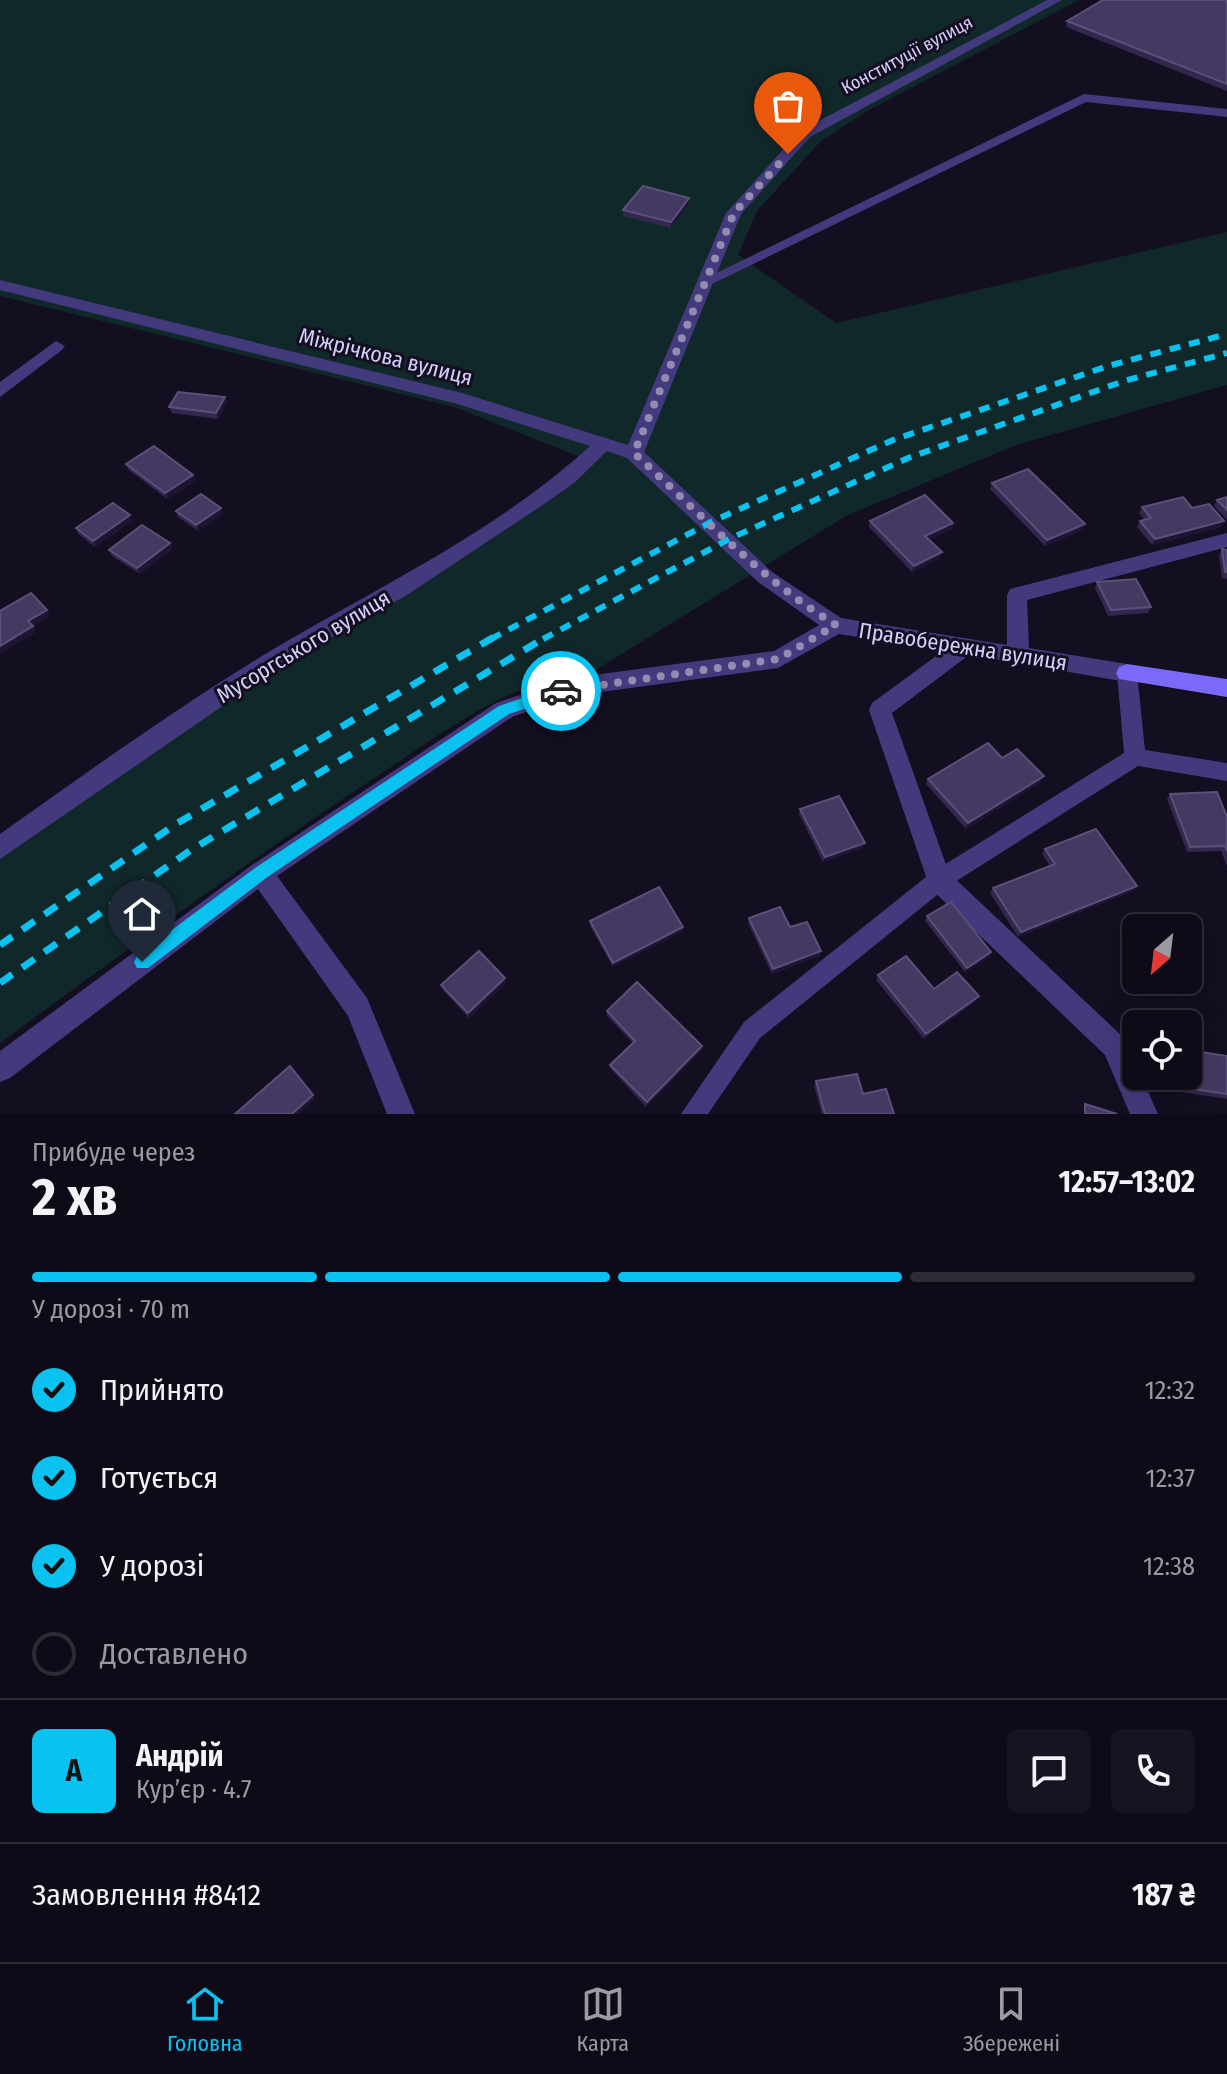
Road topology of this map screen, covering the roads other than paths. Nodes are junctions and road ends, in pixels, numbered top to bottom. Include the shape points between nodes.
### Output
1 (1056, 0) edge
2 (1227, 113) edge
3 (705, 282) junction
4 (0, 285) edge
5 (56, 346) dead end
6 (0, 391) edge
7 (605, 443) junction
8 (634, 453) junction
9 (729, 539) joint
10 (1227, 540) edge
11 (836, 625) junction
12 (963, 648) junction
13 (1018, 656) junction
14 (1127, 673) junction
15 (1227, 688) edge
16 (1135, 757) junction
17 (1227, 772) edge
18 (0, 848) edge
19 (261, 873) junction
20 (939, 880) junction
21 (0, 1068) edge
22 (401, 1114) edge
23 (693, 1114) edge
24 (1144, 1114) edge

1 - 3 street, Конституції вулиця via 805,134 734,213
2 - 3 lane via 1084,98
3 - 8 street, Конституції вулиця
4 - 7 street, Міжрічкова вулиця via 462,399
5 - 6 street
7 - 8 street, Міжрічкова вулиця
7 - 18 street, Мусоргського вулиця via 537,499 400,589 270,662
8 - 9 street, Міжрічкова вулиця
9 - 11 street, Правобережна вулиця via 765,577
10 - 13 street via 1017,595
11 - 12 street, Правобережна вулиця
11 - 19 street via 778,659 571,687 504,710
12 - 13 street, Правобережна вулиця
12 - 20 street via 880,710
13 - 14 street, Правобережна вулиця
14 - 15 street, Правобережна вулиця
14 - 16 lane
16 - 17 lane
16 - 20 lane
19 - 21 street
19 - 22 street via 358,1007
20 - 23 lane via 752,1030
20 - 24 street via 1114,1046

